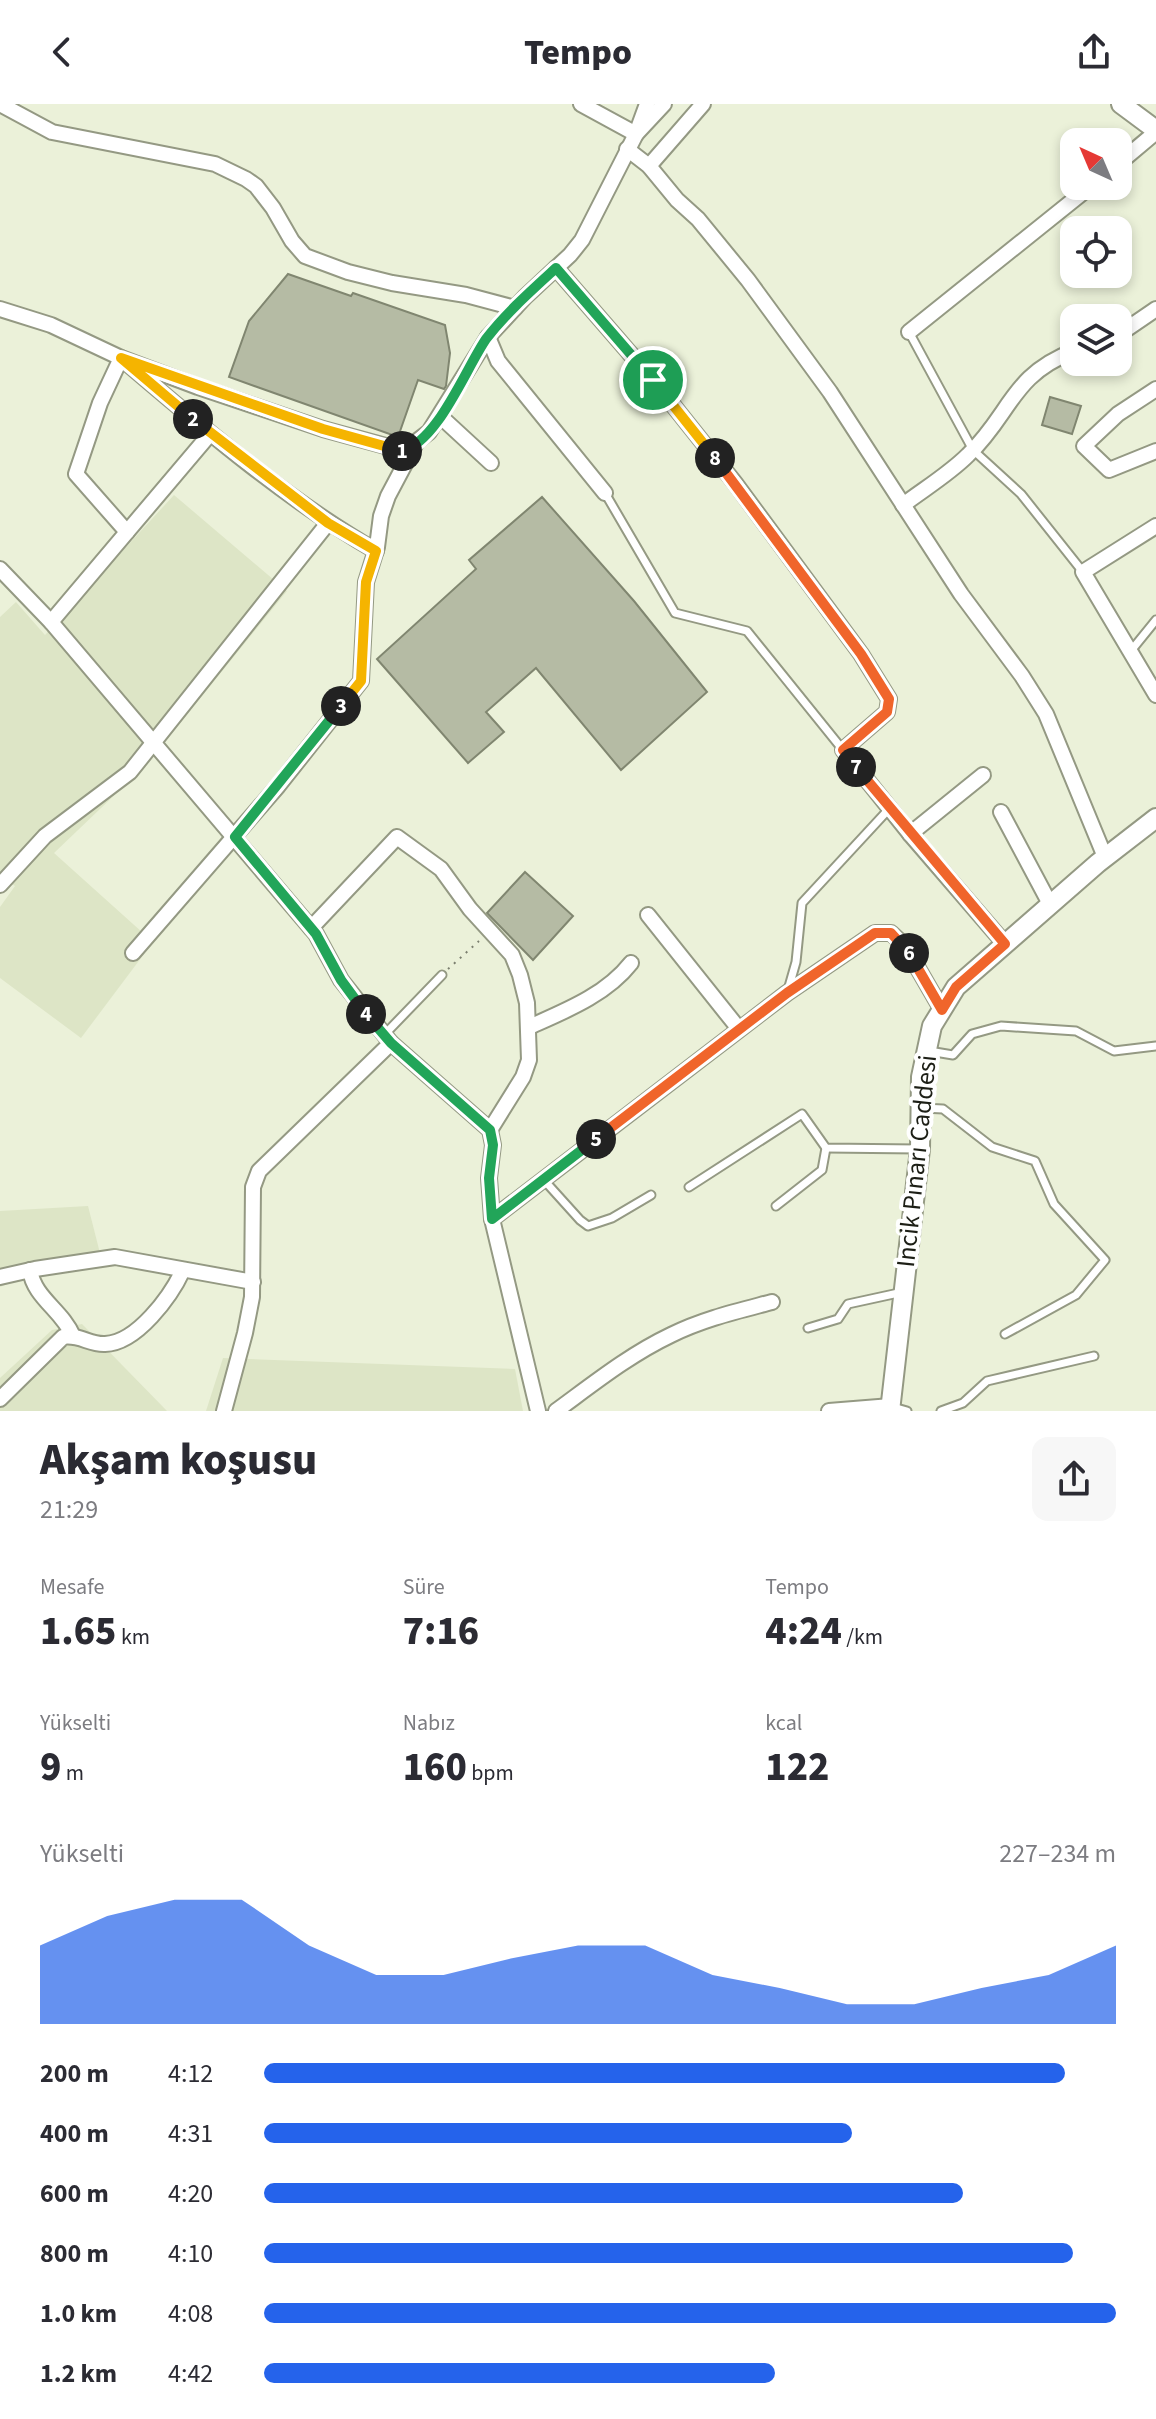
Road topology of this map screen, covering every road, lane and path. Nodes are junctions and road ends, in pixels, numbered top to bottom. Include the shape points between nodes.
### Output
1 (0, 104) edge
2 (581, 104) edge
3 (647, 104) edge
4 (664, 104) edge
5 (703, 104) edge
6 (1121, 104) edge
7 (1156, 131) edge
8 (636, 134) junction
9 (627, 149) junction
10 (1132, 152) edge
11 (649, 166) junction
12 (1074, 200) edge
13 (556, 268) junction
14 (515, 308) junction
15 (0, 309) edge
16 (1156, 309) edge
17 (1132, 325) edge
18 (909, 332) joint
19 (488, 337) junction
20 (121, 358) junction
21 (1060, 359) edge
22 (1156, 389) edge
23 (440, 416) junction
24 (210, 434) junction
25 (415, 445) junction
26 (973, 450) junction
27 (1156, 451) edge
28 (491, 463) dead end
29 (605, 493) joint
30 (903, 505) junction
31 (328, 523) junction
32 (1156, 526) edge
33 (127, 532) junction
34 (376, 551) junction
35 (0, 569) edge
36 (1083, 572) junction
37 (1156, 620) edge
38 (51, 622) junction
39 (1130, 652) junction
40 (1156, 695) edge
41 (154, 743) junction
42 (843, 750) junction
43 (983, 775) dead end
44 (889, 809) junction
45 (1001, 812) dead end
46 (1156, 818) edge
47 (910, 834) junction
48 (235, 837) junction
49 (1105, 857) junction
50 (0, 885) edge
51 (1050, 904) junction
52 (648, 915) dead end
53 (311, 928) junction
54 (490, 931) junction
55 (1005, 944) junction
56 (133, 953) dead end
57 (631, 963) dead end
58 (442, 975) joint
59 (787, 993) junction
60 (942, 1010) junction
61 (529, 1027) junction
62 (739, 1029) junction
63 (387, 1039) junction
64 (1156, 1046) edge
65 (927, 1051) junction
66 (921, 1107) junction
67 (490, 1130) junction
68 (826, 1148) junction
69 (920, 1149) junction
70 (543, 1179) junction
71 (689, 1187) dead end
72 (651, 1195) dead end
73 (776, 1206) dead end
74 (492, 1219) junction
75 (30, 1270) junction
76 (183, 1270) junction
77 (0, 1277) edge
78 (253, 1282) junction
79 (903, 1292) junction
80 (772, 1302) dead end
81 (808, 1328) dead end
82 (1005, 1334) dead end
83 (73, 1336) junction
84 (1094, 1356) dead end
85 (0, 1399) edge
86 (896, 1409) edge
87 (224, 1411) edge
88 (538, 1411) edge
89 (556, 1411) edge
90 (829, 1411) edge
91 (941, 1411) edge

1 - 14 street via 52,132 215,164 246,179 305,256 377,280
2 - 8 street
3 - 8 street
4 - 8 street
5 - 11 street
6 - 7 main road
7 - 10 street
8 - 9 street
9 - 11 street
9 - 13 street via 582,240
11 - 30 street via 748,280
12 - 18 street
13 - 14 street
13 - 42 street via 735,483 889,699 887,712
14 - 19 street
15 - 20 street via 51,325
16 - 17 street
18 - 26 lane
19 - 23 street
19 - 29 street via 498,361
20 - 24 street
20 - 25 street via 323,429 404,451
20 - 33 street via 76,474
21 - 26 street via 1032,374
22 - 27 street via 1084,446 1109,470
23 - 25 street
23 - 28 street
24 - 31 street
24 - 33 street
25 - 34 street via 388,496
26 - 30 street
26 - 36 lane via 1021,494
29 - 42 lane via 675,613 747,631
30 - 49 street via 1046,714
31 - 34 street
31 - 41 street
32 - 36 street
33 - 38 street
34 - 48 street via 366,582 361,681
35 - 38 street
36 - 39 street
37 - 39 lane
38 - 41 street
39 - 40 street
41 - 48 street
41 - 50 street via 130,772 45,836
42 - 44 street
43 - 47 street
44 - 47 street
44 - 59 lane via 802,903
45 - 51 street
46 - 49 main road, Incik Pınarı Caddesi
47 - 55 street
48 - 53 street
48 - 56 street
49 - 51 main road, Incik Pınarı Caddesi
51 - 55 main road, Incik Pınarı Caddesi
52 - 62 street
53 - 54 street via 397,837 441,869
53 - 63 street via 341,980
54 - 58 path
54 - 61 street via 512,955
55 - 60 main road, Incik Pınarı Caddesi via 956,987
57 - 61 street via 590,998
58 - 63 lane
59 - 60 street via 875,933 891,933 905,946
59 - 62 street
60 - 65 main road, Incik Pınarı Caddesi
61 - 67 street via 523,1077
62 - 70 street
63 - 67 street
63 - 78 street via 259,1171 253,1187
64 - 65 lane via 1114,1051 1076,1031 1001,1026 972,1034 953,1055
65 - 66 main road, Incik Pınarı Caddesi
66 - 69 main road, Incik Pınarı Caddesi
66 - 82 lane via 943,1109 992,1147 1035,1161 1054,1204 1105,1260 1076,1295
67 - 74 street
68 - 69 lane
68 - 71 lane via 802,1114
68 - 73 lane via 822,1170
69 - 79 main road, Incik Pınarı Caddesi
70 - 72 lane via 588,1226
70 - 74 street
74 - 88 street
75 - 76 street via 115,1257
75 - 77 street
75 - 83 street via 36,1290
76 - 78 street
76 - 83 street via 174,1289 126,1339 101,1344
78 - 87 street
79 - 81 lane via 848,1304 838,1319
79 - 86 main road, Incik Pınarı Caddesi
80 - 89 street via 671,1335
83 - 85 street via 60,1339
84 - 91 lane via 987,1381 963,1403
86 - 90 street

